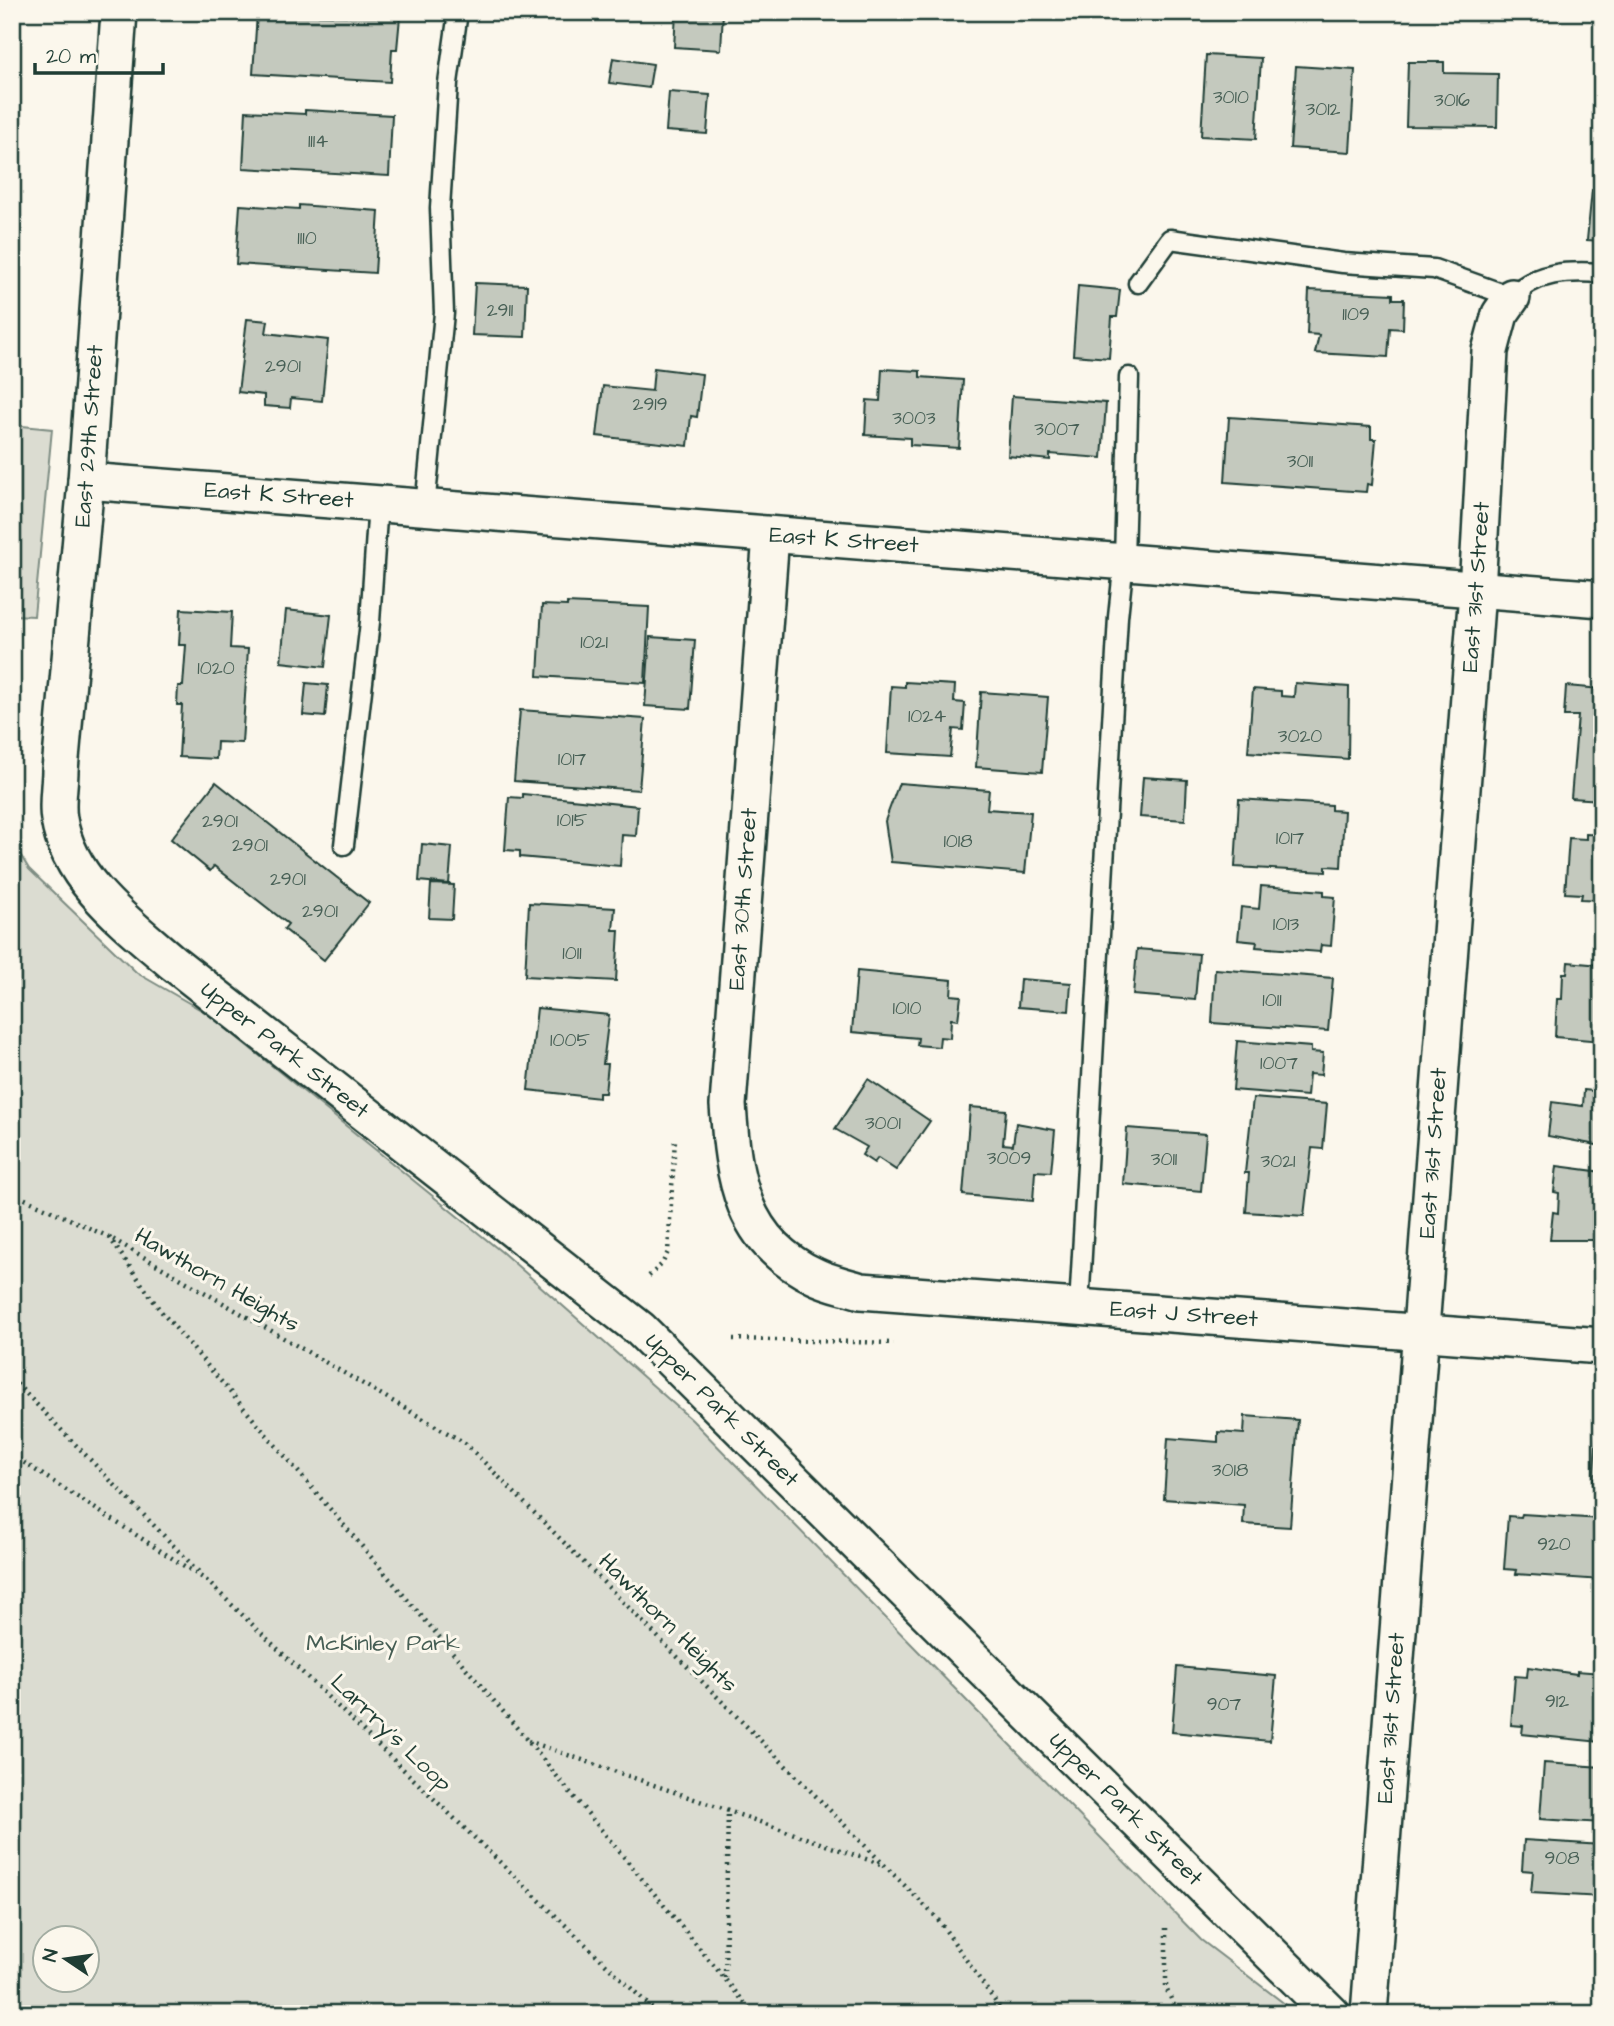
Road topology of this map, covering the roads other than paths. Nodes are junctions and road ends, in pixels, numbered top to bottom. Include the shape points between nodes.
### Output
1 (119, 12) edge
2 (458, 12) edge
3 (1602, 273) edge
4 (1138, 284) dead end
5 (1512, 297) junction
6 (1129, 377) dead end
7 (86, 481) junction
8 (377, 503) junction
9 (425, 507) junction
10 (771, 534) junction
11 (1124, 560) junction
12 (1477, 592) junction
13 (1602, 599) edge
14 (344, 845) dead end
15 (70, 857) joint
16 (776, 1252) joint
17 (1079, 1307) junction
18 (1419, 1330) junction
19 (1602, 1346) edge
20 (1332, 2014) edge
21 (1369, 2014) edge

1 - 7 street, East 29th Street
2 - 9 lane via 440,208 444,313
3 - 5 lane via 1541,276
4 - 5 lane via 1170,239 1343,264 1434,269
5 - 12 street, East 31st Street via 1500,314 1490,351
6 - 11 lane
7 - 8 street, East K Street
7 - 15 street, East 29th Street via 58,818
8 - 9 street, East K Street
8 - 14 lane via 370,622
9 - 10 street, East K Street
10 - 11 street, East K Street
10 - 16 street, East 30th Street via 728,1105 731,1158 740,1192 756,1230
11 - 12 street, East K Street
11 - 17 lane
12 - 13 street, East K Street
12 - 18 street, East 31st Street
15 - 20 street, Upper Park Street via 118,914 172,962 640,1329
16 - 17 street, East J Street via 815,1276 861,1291
17 - 18 street, East J Street
18 - 19 street, East J Street
18 - 21 street, East 31st Street

